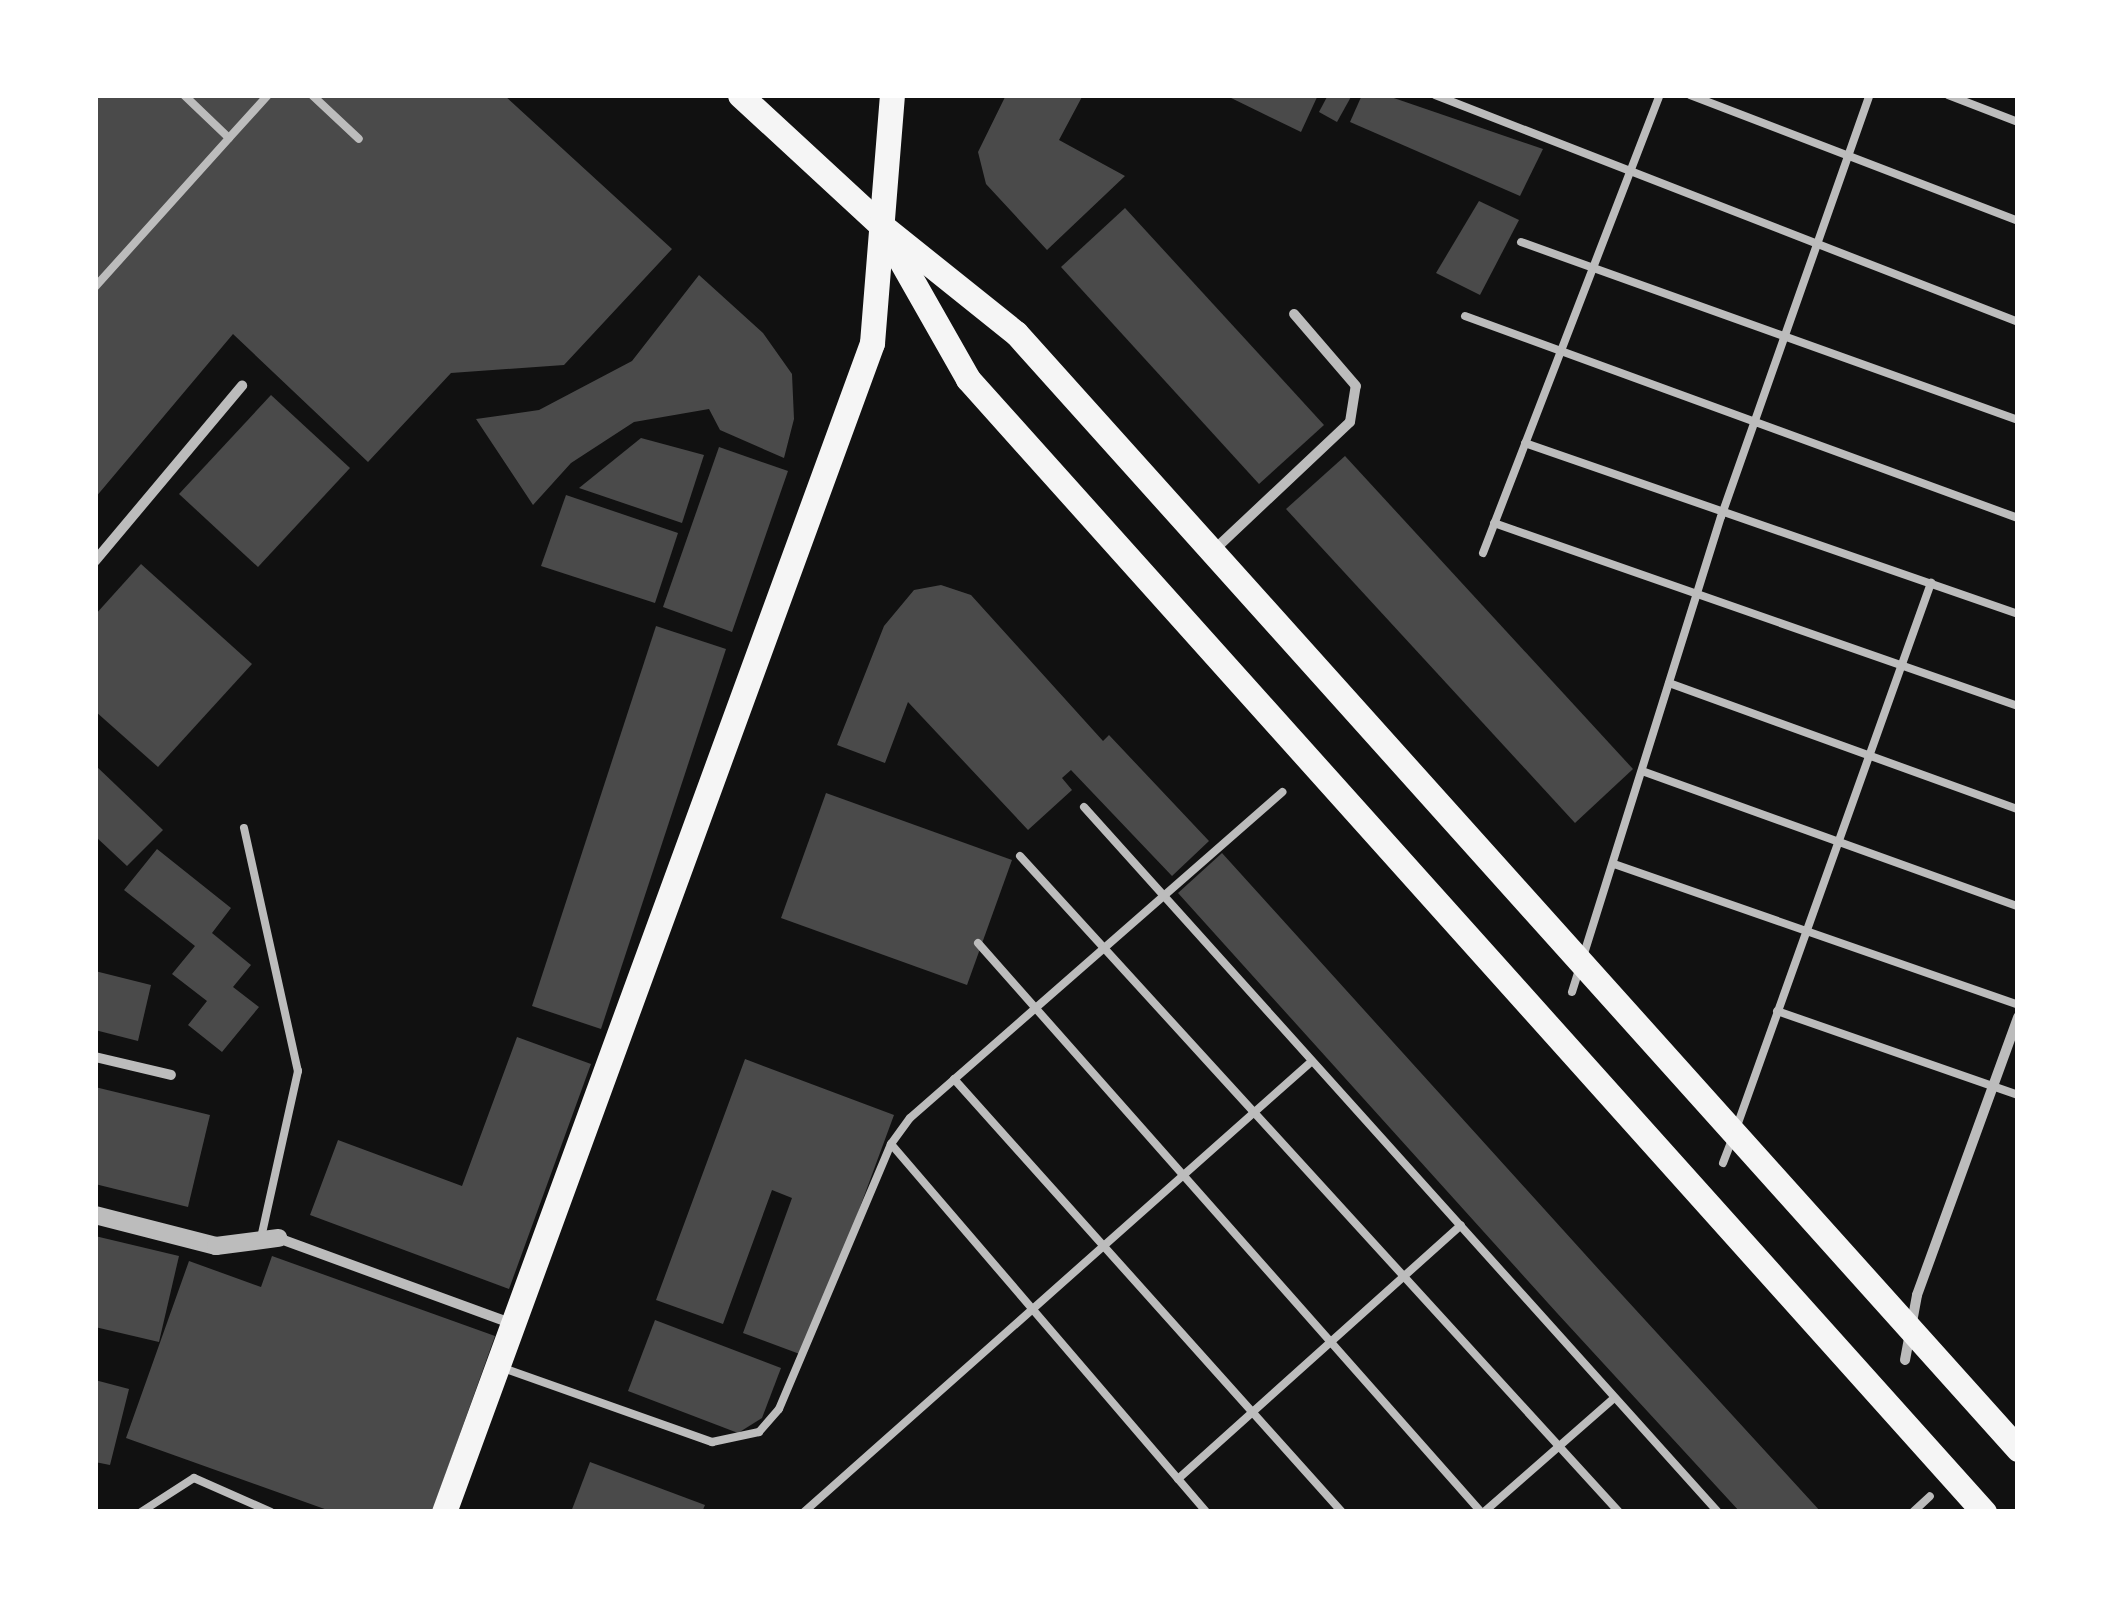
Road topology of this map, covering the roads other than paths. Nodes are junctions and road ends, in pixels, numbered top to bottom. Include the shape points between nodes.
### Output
1 (184, 95) edge
2 (268, 95) edge
3 (312, 95) edge
4 (740, 95) edge
5 (892, 95) edge
6 (1435, 95) edge
7 (1660, 95) edge
8 (1690, 95) edge
9 (1870, 95) edge
10 (1948, 95) edge
11 (2018, 122) edge
12 (229, 138) junction
13 (359, 139) dead end
14 (1849, 156) junction
15 (1630, 171) junction
16 (2018, 222) edge
17 (880, 225) junction
18 (1521, 242) dead end
19 (1818, 244) junction
20 (1593, 267) junction
21 (95, 287) edge
22 (1294, 314) dead end
23 (1465, 316) dead end
24 (2018, 322) edge
25 (1785, 336) junction
26 (1560, 351) junction
27 (242, 386) dead end
28 (2018, 420) edge
29 (1754, 422) junction
30 (1525, 443) junction
31 (1722, 512) junction
32 (2018, 518) edge
33 (1494, 523) junction
34 (1212, 552) junction
35 (1482, 553) dead end
36 (95, 562) edge
37 (1931, 583) junction
38 (1697, 594) junction
39 (2018, 614) edge
40 (1900, 665) junction
41 (1669, 683) junction
42 (2018, 706) edge
43 (1868, 755) junction
44 (1642, 771) junction
45 (1282, 792) dead end
46 (1084, 807) dead end
47 (2018, 809) edge
48 (244, 828) dead end
49 (1838, 841) junction
50 (1020, 856) dead end
51 (1614, 864) junction
52 (2018, 906) edge
53 (1806, 930) junction
54 (978, 943) dead end
55 (1572, 992) dead end
56 (2018, 1006) edge
57 (1777, 1011) junction
58 (2018, 1017) edge
59 (95, 1056) edge
60 (1312, 1061) junction
61 (171, 1075) dead end
62 (954, 1079) junction
63 (1992, 1089) junction
64 (2018, 1095) edge
65 (891, 1144) junction
66 (1724, 1163) dead end
67 (95, 1216) edge
68 (1461, 1225) junction
69 (270, 1239) junction
70 (1408, 1275) junction
71 (514, 1324) junction
72 (1331, 1343) junction
73 (1905, 1360) dead end
74 (498, 1366) junction
75 (1614, 1398) junction
76 (2018, 1449) edge
77 (1178, 1479) junction
78 (1930, 1496) dead end
79 (141, 1512) edge
80 (271, 1512) edge
81 (444, 1512) edge
82 (804, 1512) edge
83 (1206, 1512) edge
84 (1342, 1512) edge
85 (1482, 1512) edge
86 (1620, 1512) edge
87 (1718, 1512) edge
88 (1913, 1512) edge
89 (1984, 1512) edge

1 - 12 lane
2 - 12 lane
3 - 13 lane
4 - 17 main road
5 - 17 main road
6 - 15 lane
7 - 15 lane
8 - 14 lane
9 - 14 lane
10 - 11 lane
12 - 21 lane
14 - 16 lane
14 - 19 lane
15 - 19 lane
15 - 20 lane
17 - 34 main road via 1016,334
17 - 71 main road via 872,343
17 - 89 main road via 968,378
18 - 20 lane
19 - 24 lane
19 - 25 lane
20 - 25 lane
20 - 26 lane
22 - 34 street via 1356,386 1350,422
23 - 26 lane
25 - 28 lane
25 - 29 lane
26 - 29 lane
26 - 30 lane
27 - 36 street
29 - 31 lane
29 - 32 lane
30 - 31 lane
30 - 33 lane
31 - 37 lane
31 - 38 lane
33 - 35 lane
33 - 38 lane
34 - 76 main road
37 - 39 lane
37 - 40 lane
38 - 40 lane
38 - 41 lane
40 - 42 lane
40 - 43 lane
41 - 43 lane
41 - 44 lane
43 - 47 lane
43 - 49 lane
44 - 49 lane
44 - 51 lane
45 - 62 lane
46 - 60 lane
48 - 69 lane via 298,1070
49 - 52 lane
49 - 53 lane
50 - 70 lane
51 - 53 lane
51 - 55 lane
53 - 56 lane
53 - 57 lane
54 - 72 lane
57 - 63 lane
57 - 66 lane
58 - 63 street
59 - 61 street
60 - 68 lane
60 - 82 lane
62 - 65 lane
62 - 84 lane
63 - 64 lane
63 - 73 street via 1916,1295
65 - 74 lane via 778,1409 759,1432 712,1442
65 - 77 lane
67 - 69 street via 216,1246
68 - 70 lane
68 - 75 lane
69 - 71 street
70 - 72 lane
70 - 86 lane
71 - 74 main road
72 - 77 lane
72 - 85 lane
74 - 81 main road
75 - 85 lane
75 - 87 lane
77 - 83 lane
78 - 88 lane
79 - 80 lane via 194,1478

